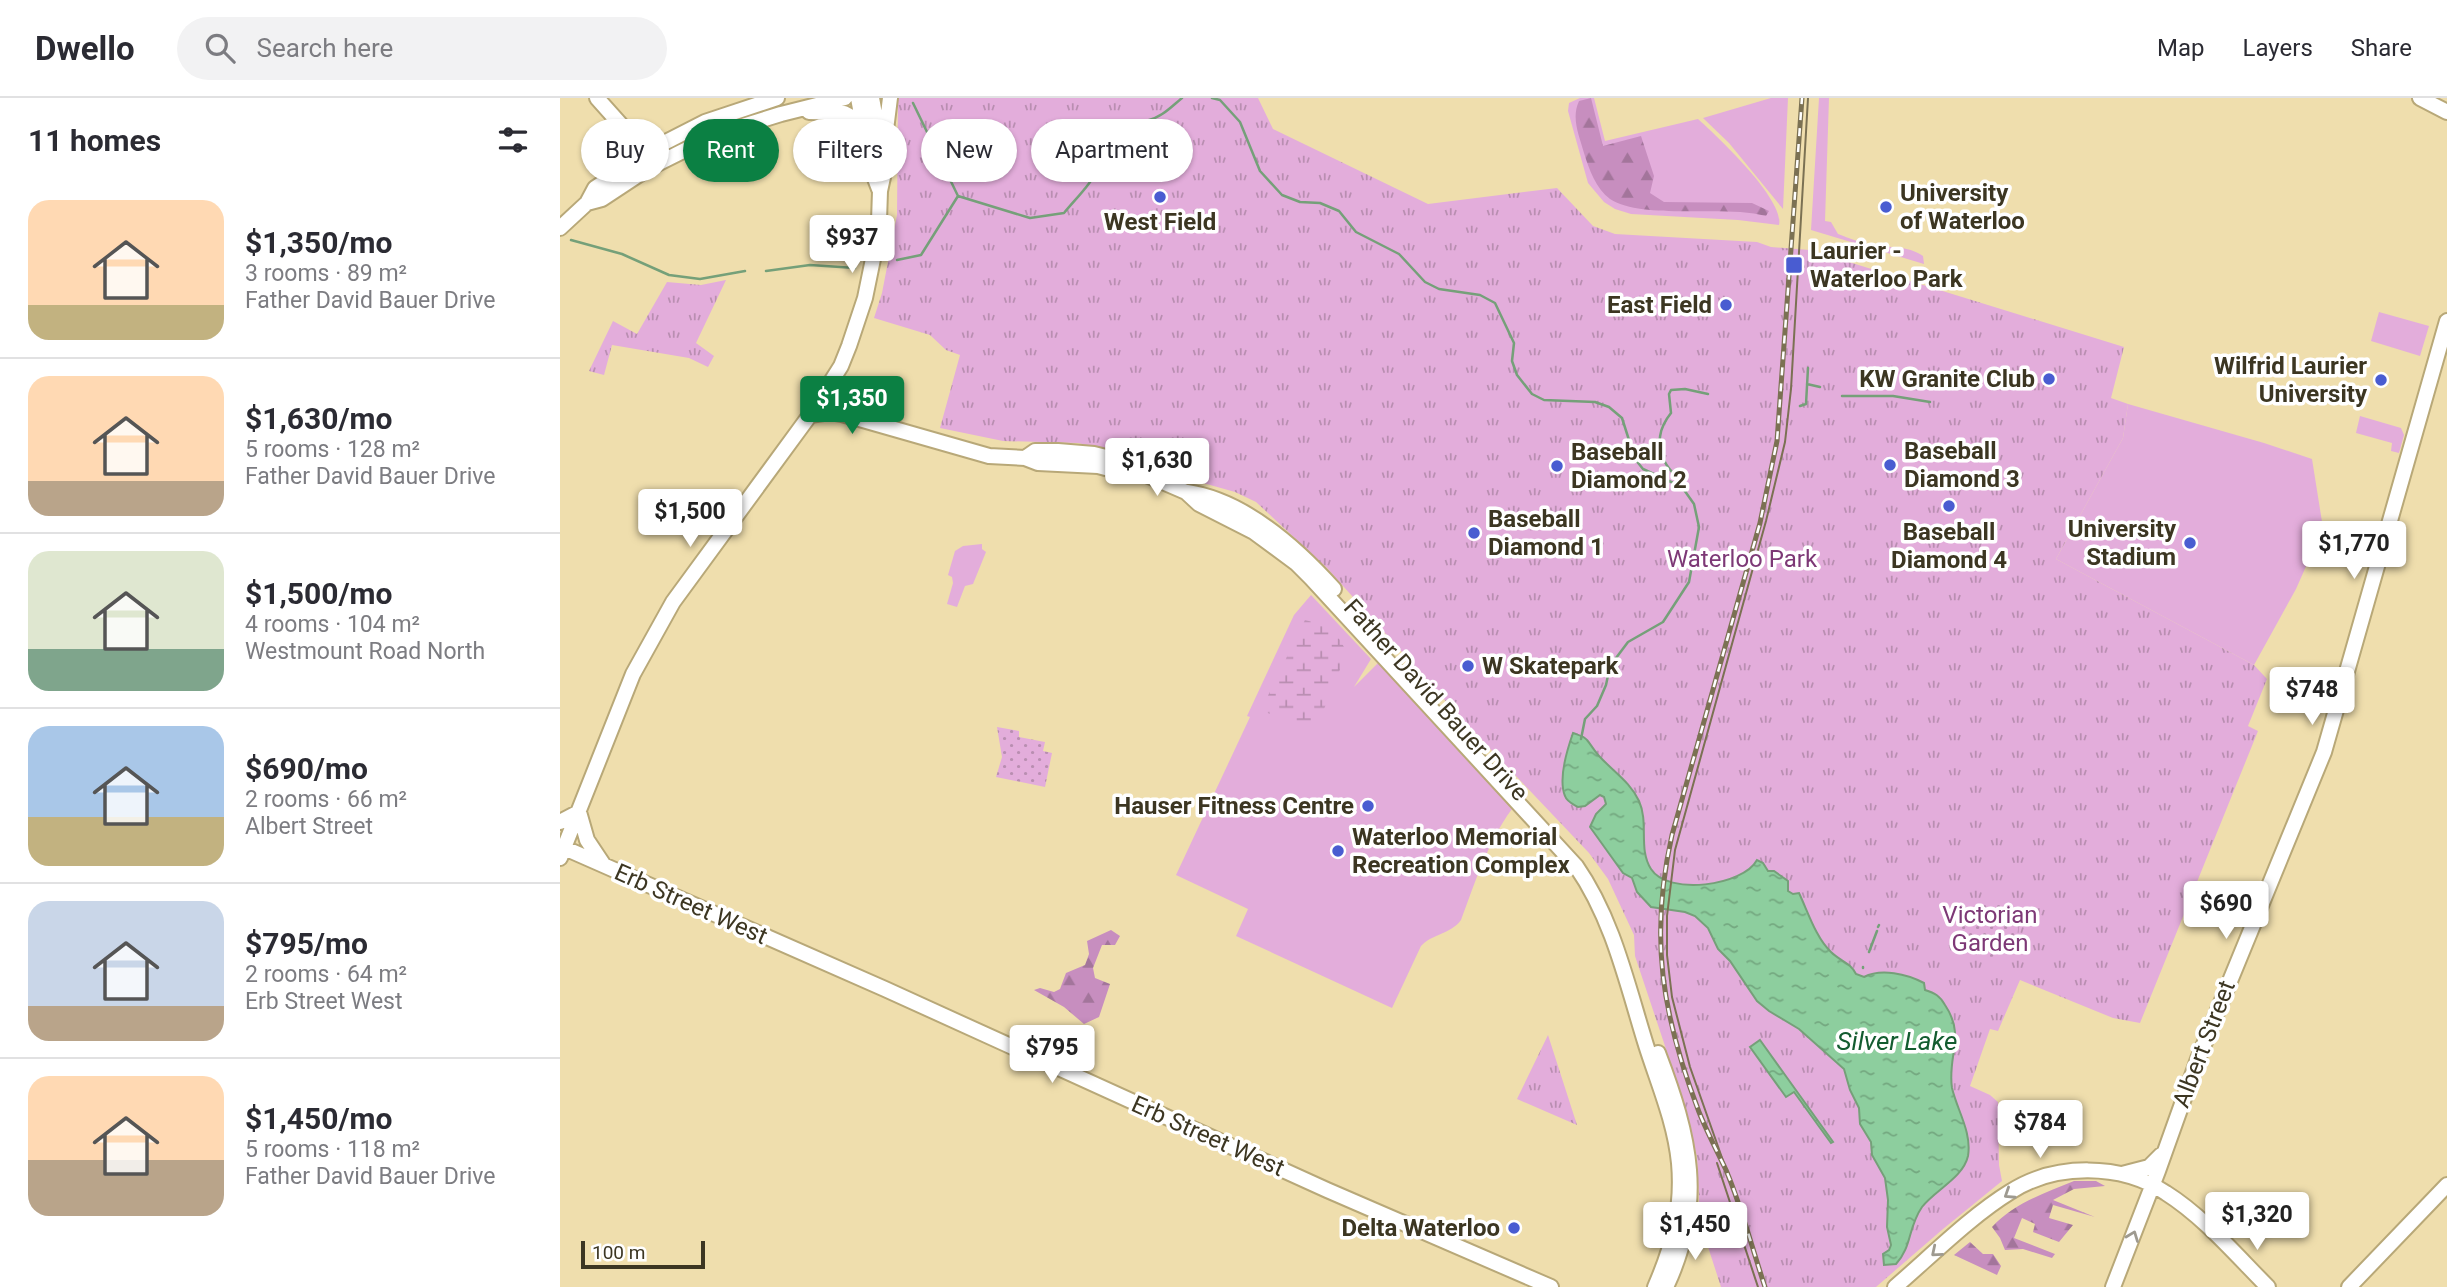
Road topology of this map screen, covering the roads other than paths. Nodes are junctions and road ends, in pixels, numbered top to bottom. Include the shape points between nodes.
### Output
1 (597, 98) edge
2 (777, 98) edge
3 (845, 98) edge
4 (858, 98) edge
5 (872, 98) edge
6 (890, 98) edge
7 (2420, 98) edge
8 (797, 110) junction
9 (2447, 111) edge
10 (616, 119) edge
11 (855, 119) edge
12 (862, 119) edge
13 (876, 119) edge
14 (887, 119) edge
15 (669, 146) edge
16 (669, 153) edge
17 (622, 182) edge
18 (876, 182) edge
19 (882, 182) edge
20 (880, 191) junction
21 (560, 228) edge
22 (2447, 321) edge
23 (810, 415) junction
24 (1186, 492) junction
25 (579, 812) junction
26 (560, 821) edge
27 (562, 850) edge
28 (604, 866) junction
29 (2162, 1154) junction
30 (2122, 1174) junction
31 (2152, 1184) junction
32 (2447, 1185) edge
33 (2142, 1211) junction
34 (1551, 1287) edge
35 (1655, 1287) edge
36 (1666, 1287) edge
37 (1895, 1287) edge
38 (2113, 1287) edge
39 (2267, 1287) edge
40 (2349, 1287) edge

1 - 10 street
2 - 15 street via 705,122
3 - 8 street
4 - 12 street
5 - 13 street
6 - 14 street
7 - 9 street
8 - 11 street via 844,113
8 - 16 street
17 - 21 street via 602,199 587,203
18 - 20 street
19 - 20 street
20 - 23 street via 865,298 841,366
22 - 29 street, Albert Street via 2323,752
23 - 24 street, Father David Bauer Drive via 842,414 989,456 1024,458 1035,451 1094,454 1134,464
23 - 25 street via 657,627 633,674
24 - 35 street, Father David Bauer Drive via 1199,504 1254,532 1303,570 1565,854 1593,892 1663,1098 1679,1164 1677,1226
24 - 36 street, Father David Bauer Drive via 1205,495 1255,520 1308,561 1570,846 1600,886 1621,937 1687,1145 1688,1223
25 - 26 street
25 - 27 street
25 - 28 street via 587,840
27 - 28 street, Erb Street West
28 - 34 street, Erb Street West
29 - 30 street via 2149,1167
29 - 31 street, Albert Street
30 - 31 street
30 - 33 street via 2136,1187
30 -> 37 street via 2069,1171 2009,1192
31 - 33 street, Albert Street
31 - 39 street via 2188,1209
32 - 40 street
38 -> 33 street, Albert Street

